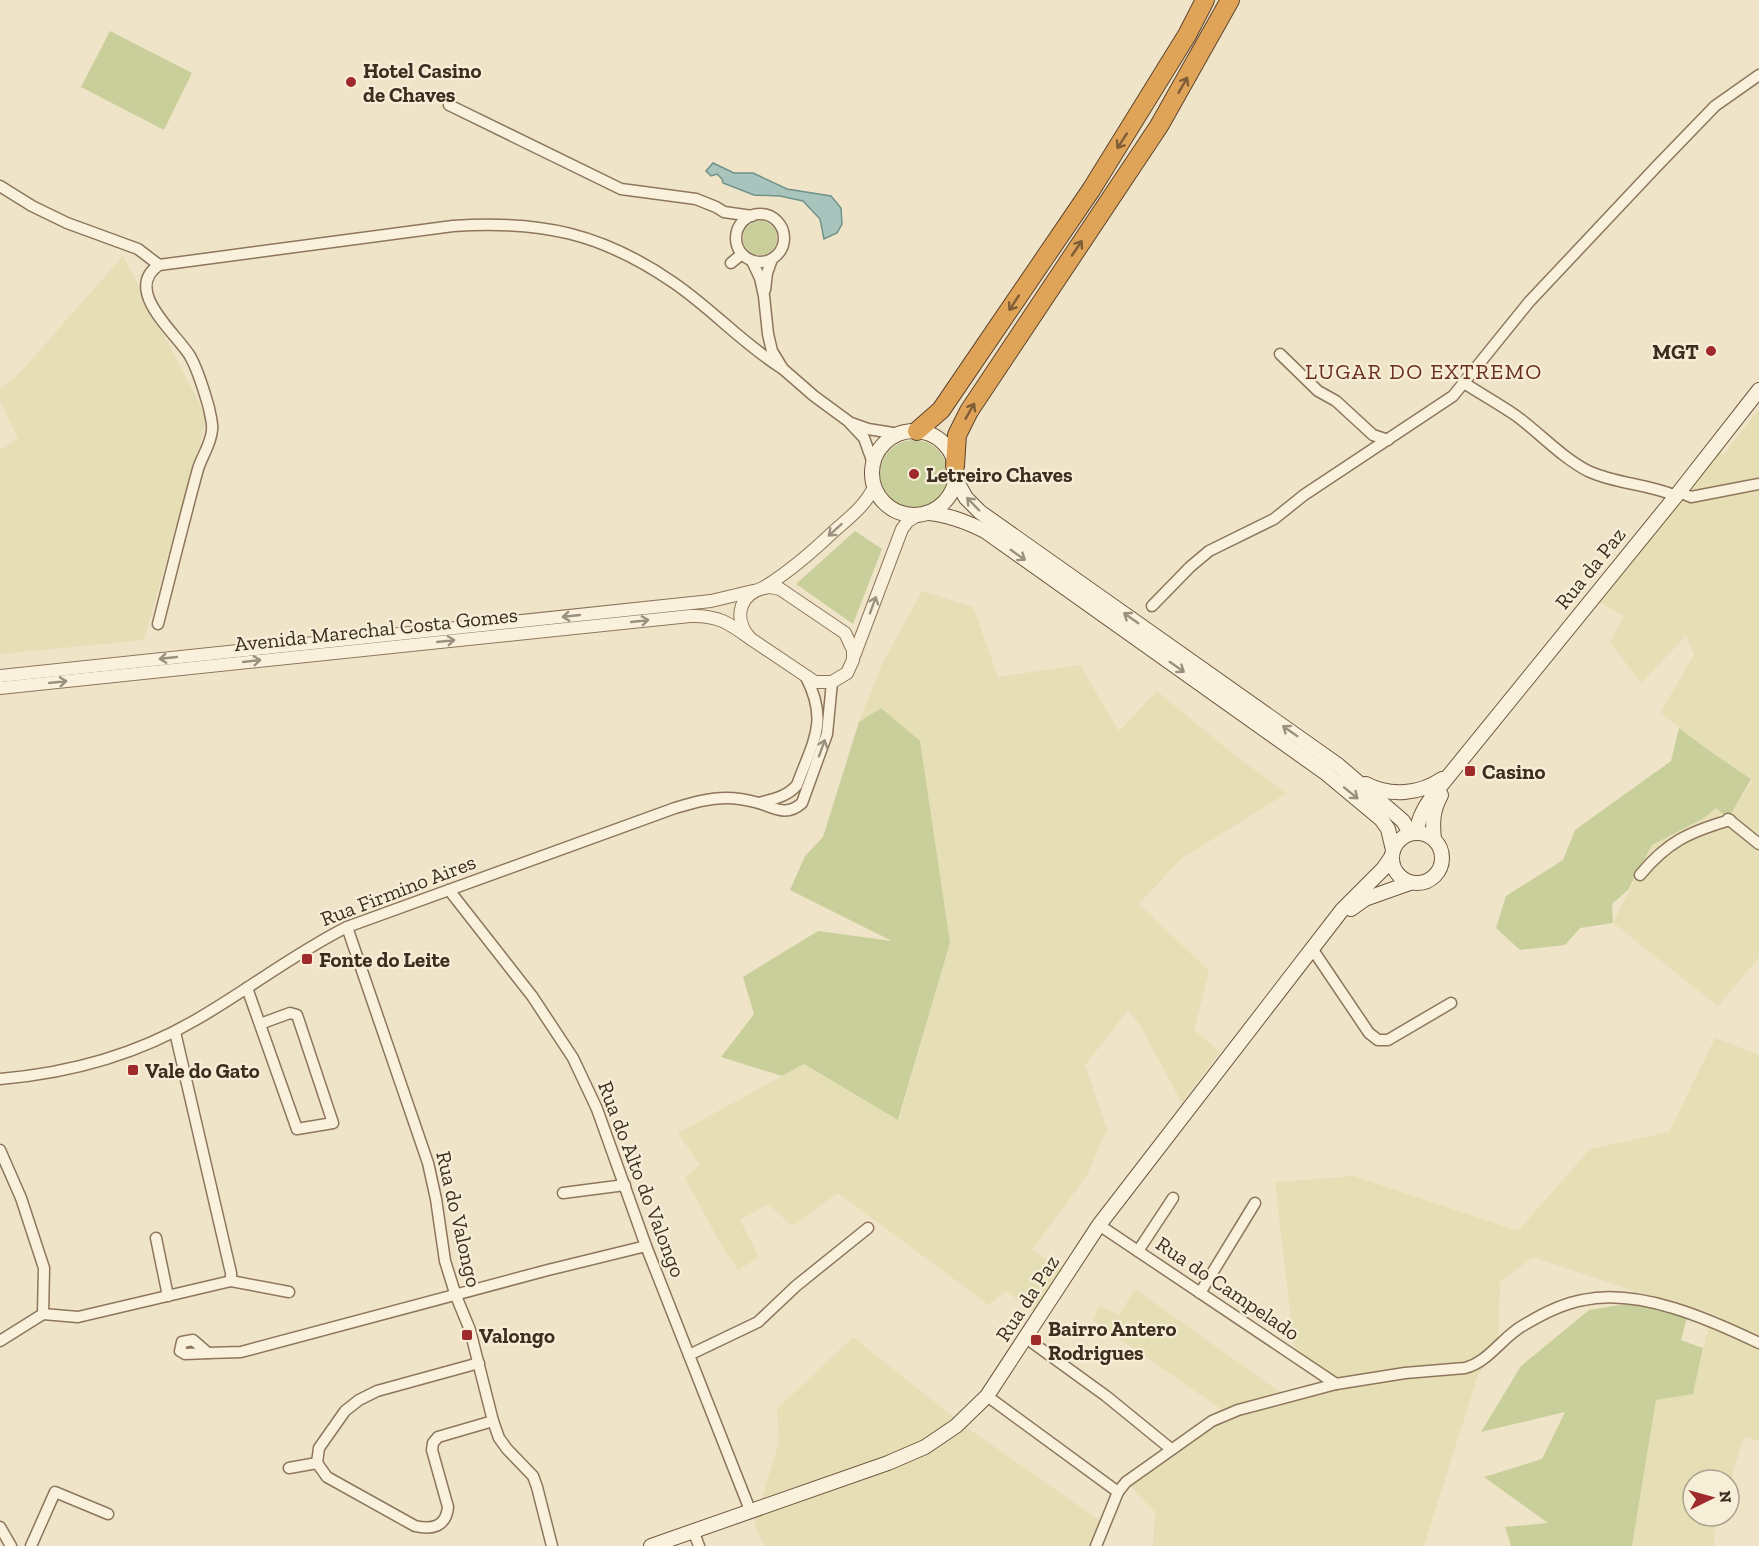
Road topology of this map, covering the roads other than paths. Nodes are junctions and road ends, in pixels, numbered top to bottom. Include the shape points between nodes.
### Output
1 (1204, 0) edge
2 (1230, 0) edge
3 (1759, 75) edge
4 (449, 105) dead end
5 (0, 186) edge
6 (724, 212) junction
7 (752, 216) junction
8 (736, 238) junction
9 (742, 254) junction
10 (772, 259) junction
11 (752, 261) junction
12 (731, 263) dead end
13 (159, 265) junction
14 (764, 296) junction
15 (1280, 354) dead end
16 (783, 369) junction
17 (1464, 383) junction
18 (1759, 390) edge
19 (848, 422) junction
20 (908, 432) junction
21 (1388, 440) junction
22 (873, 463) junction
23 (956, 473) junction
24 (1759, 484) edge
25 (874, 487) junction
26 (1678, 494) junction
27 (923, 514) junction
28 (758, 590) junction
29 (1152, 606) dead end
30 (158, 624) dead end
31 (751, 639) junction
32 (853, 660) junction
33 (0, 676) edge
34 (806, 677) junction
35 (832, 682) junction
36 (0, 688) edge
37 (1451, 773) junction
38 (1351, 776) junction
39 (759, 803) junction
40 (1414, 833) junction
41 (1434, 839) junction
42 (1759, 844) edge
43 (1392, 853) junction
44 (1640, 875) dead end
45 (1410, 883) junction
46 (449, 890) junction
47 (347, 927) junction
48 (1329, 928) junction
49 (1313, 950) junction
50 (247, 987) junction
51 (1451, 1003) dead end
52 (260, 1024) junction
53 (175, 1032) junction
54 (0, 1079) edge
55 (0, 1150) edge
56 (625, 1185) junction
57 (562, 1193) dead end
58 (1173, 1198) dead end
59 (1255, 1203) dead end
60 (1099, 1225) junction
61 (868, 1228) dead end
62 (156, 1238) dead end
63 (646, 1246) junction
64 (1138, 1251) junction
65 (231, 1281) junction
66 (289, 1292) dead end
67 (1200, 1293) junction
68 (168, 1296) junction
69 (456, 1296) junction
70 (44, 1314) junction
71 (1026, 1338) junction
72 (0, 1341) edge
73 (1759, 1343) edge
74 (208, 1353) dead end
75 (689, 1355) junction
76 (479, 1363) junction
77 (1336, 1384) junction
78 (987, 1396) junction
79 (493, 1421) junction
80 (1171, 1449) junction
81 (317, 1463) junction
82 (289, 1468) dead end
83 (1118, 1491) junction
84 (750, 1510) junction
85 (108, 1514) dead end
86 (0, 1527) edge
87 (693, 1530) junction
88 (11, 1546) edge
89 (31, 1546) edge
90 (552, 1546) edge
91 (651, 1546) edge
92 (699, 1546) edge
93 (1096, 1546) edge

1 -> 20 highway via 1091,190 941,410
23 -> 2 highway via 957,435 969,411 1159,126
3 - 17 street via 1715,106 1657,166 1529,302
4 - 6 street via 621,189 696,199
5 - 13 street via 32,207 138,249
6 - 7 street
6 - 8 street
7 - 8 street via 740,225
7 - 10 street via 768,216 780,226 784,238
8 - 9 street
9 - 11 street
9 - 12 street
10 - 11 street
10 - 14 street
11 - 14 street
13 - 16 street via 453,226 489,223 559,230 596,240 675,284
13 - 30 street via 147,279 151,304 189,355 213,428 199,466
14 - 16 street via 772,351
15 - 21 street via 1373,435
16 - 19 street
17 - 21 street via 1453,396
17 - 26 street via 1590,472
18 - 26 main road, Rua da Paz
19 - 20 street via 868,429
19 - 22 street via 864,438
20 - 22 main road via 884,444
20 - 23 main road via 933,435 946,445
21 - 29 street via 1274,519 1209,551
22 - 25 main road
23 - 27 main road via 949,496 941,506
38 -> 23 main road via 980,512 966,498
24 - 26 street via 1691,497
25 - 27 main road via 894,510 906,515
25 -> 28 street via 862,506 807,556
26 - 37 main road, Rua da Paz
32 -> 27 street via 902,529 908,520
27 -> 43 main road via 947,515 985,531 1327,774 1381,819 1388,829
28 - 31 street via 741,607 744,632
28 - 32 street via 780,589 845,633 851,641
28 -> 33 street, Avenida Marechal Costa Gomes via 711,601
31 - 34 street, Avenida Marechal Costa Gomes
36 -> 31 street, Avenida Marechal Costa Gomes via 701,615 728,621
32 - 35 street via 846,673
34 - 35 street
34 - 39 street via 817,702 818,725 801,775 792,790
39 -> 35 street, Rua Firmino Aires via 780,812 802,803 827,734
37 - 38 main road via 1432,785 1406,792 1374,788
37 - 40 main road via 1426,805
37 - 41 main road via 1434,809
38 - 40 main road
39 - 46 street, Rua Firmino Aires via 738,798 702,800
40 - 41 main road
40 - 43 main road via 1403,837
41 - 45 main road via 1443,858 1439,872 1421,884
42 - 44 street via 1729,819 1665,848
43 - 45 main road via 1396,873
43 - 48 main road via 1383,869
45 - 48 main road via 1365,899
46 - 47 street, Rua Firmino Aires
46 - 56 street, Rua do Alto do Valongo via 532,996 573,1058
47 - 50 street, Rua Firmino Aires
47 - 69 street, Rua do Valongo via 428,1163 445,1261
48 - 49 main road, Rua da Paz
49 - 51 street via 1369,1033 1378,1040 1388,1040
49 - 60 main road, Rua da Paz
50 - 52 street
50 - 53 street, Rua Firmino Aires
52 - 52 street via 297,1129 333,1123 297,1016 290,1013
53 - 54 street, Rua Firmino Aires via 93,1064
53 - 65 street
55 - 70 street via 44,1268
56 - 57 street
56 - 63 street, Rua do Alto do Valongo
58 - 64 street
59 - 67 street
60 - 64 street, Rua do Campelado
60 - 71 main road, Rua da Paz
61 - 75 street via 758,1322
62 - 68 street
63 - 69 street
63 - 75 street, Rua do Alto do Valongo
64 - 67 street, Rua do Campelado
65 - 66 street
65 - 68 street
67 - 77 street, Rua do Campelado
68 - 70 street via 78,1317
69 - 74 street via 241,1352
69 - 76 street, Rua do Valongo
70 - 72 street
71 - 78 main road, Rua da Paz
71 - 80 street
73 - 77 street via 1713,1320 1684,1311 1618,1297 1584,1299 1555,1308 1521,1326 1475,1366 1405,1372
75 - 84 street, Rua do Alto do Valongo
76 - 79 street, Rua do Valongo
76 - 81 street via 377,1391 359,1400 345,1411 319,1448
77 - 80 street via 1238,1410 1212,1421
78 - 83 street
78 - 84 main road, Rua da Paz via 956,1426 925,1447
79 - 81 street via 438,1437 433,1443 448,1508 447,1517 433,1527 415,1526 327,1477
79 - 90 street, Rua do Valongo via 507,1449 533,1476
80 - 83 street
81 - 82 street
83 - 93 street
84 - 87 main road, Rua da Paz
85 - 89 street via 55,1492
86 - 88 street
87 - 91 main road, Rua da Paz
87 - 92 street

